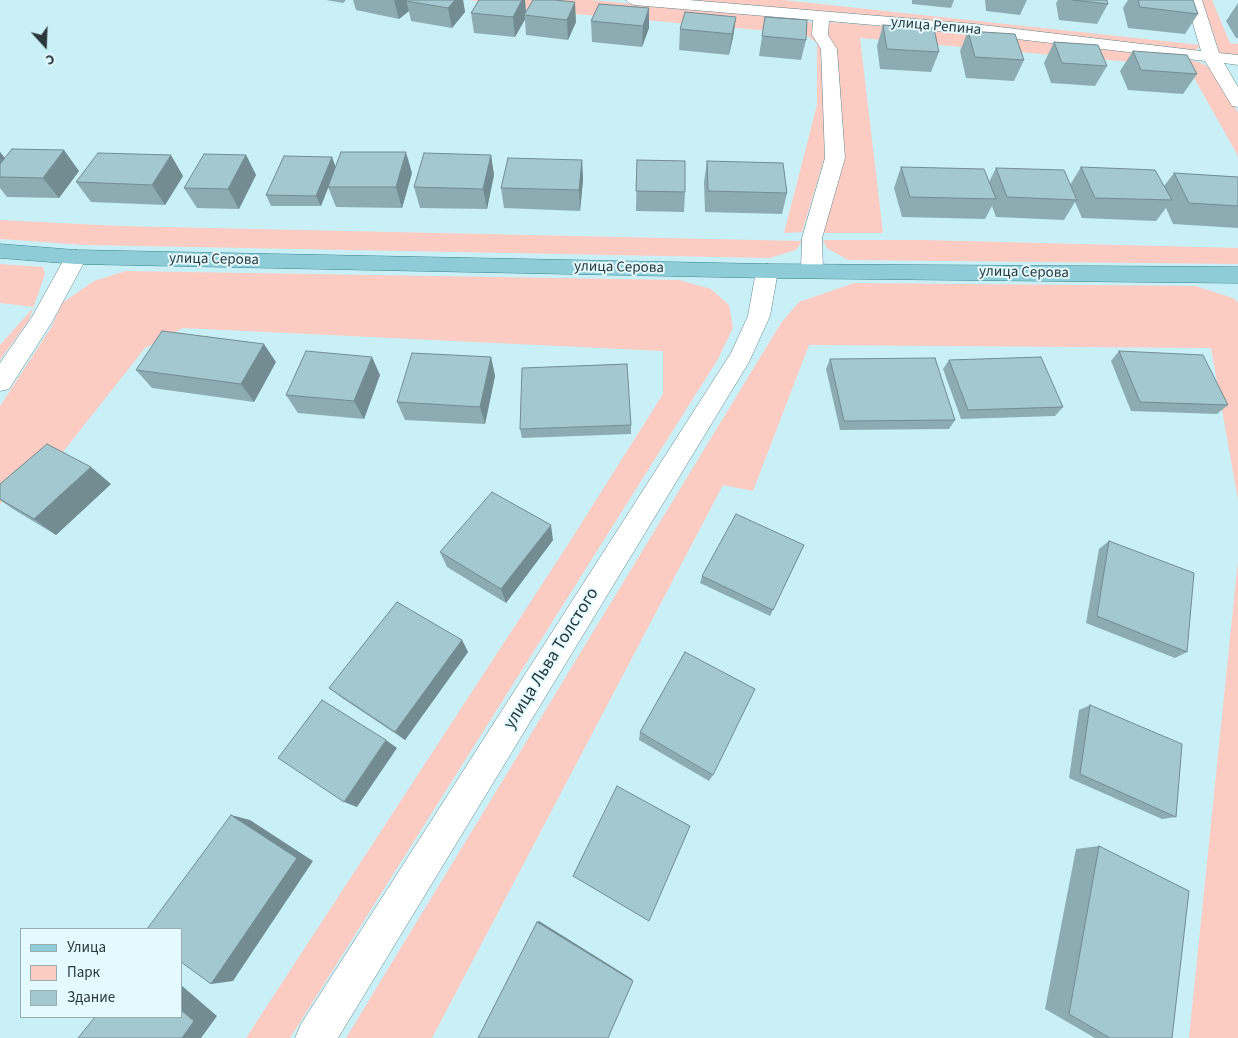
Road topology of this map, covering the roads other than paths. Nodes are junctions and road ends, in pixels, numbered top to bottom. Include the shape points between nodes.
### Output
1 (634, 0) edge
2 (1194, 0) edge
3 (821, 18) junction
4 (1212, 58) junction
5 (1238, 60) edge
6 (1238, 102) edge
7 (0, 251) edge
8 (76, 257) junction
9 (767, 271) junction
10 (812, 271) junction
11 (1238, 275) edge
12 (0, 382) edge
13 (314, 1038) edge

1 - 3 street, улица Репина
2 - 4 street
3 - 4 street, улица Репина via 974,30
3 - 10 street via 820,35 829,49 835,158 812,238
4 - 5 street, улица Репина
4 - 6 street
7 - 8 main road, улица Серова
8 - 9 main road, улица Серова
8 - 12 street via 41,322
9 - 10 main road, улица Серова
9 - 13 street, улица Льва Толстого via 758,316 741,356
10 - 11 main road, улица Серова

